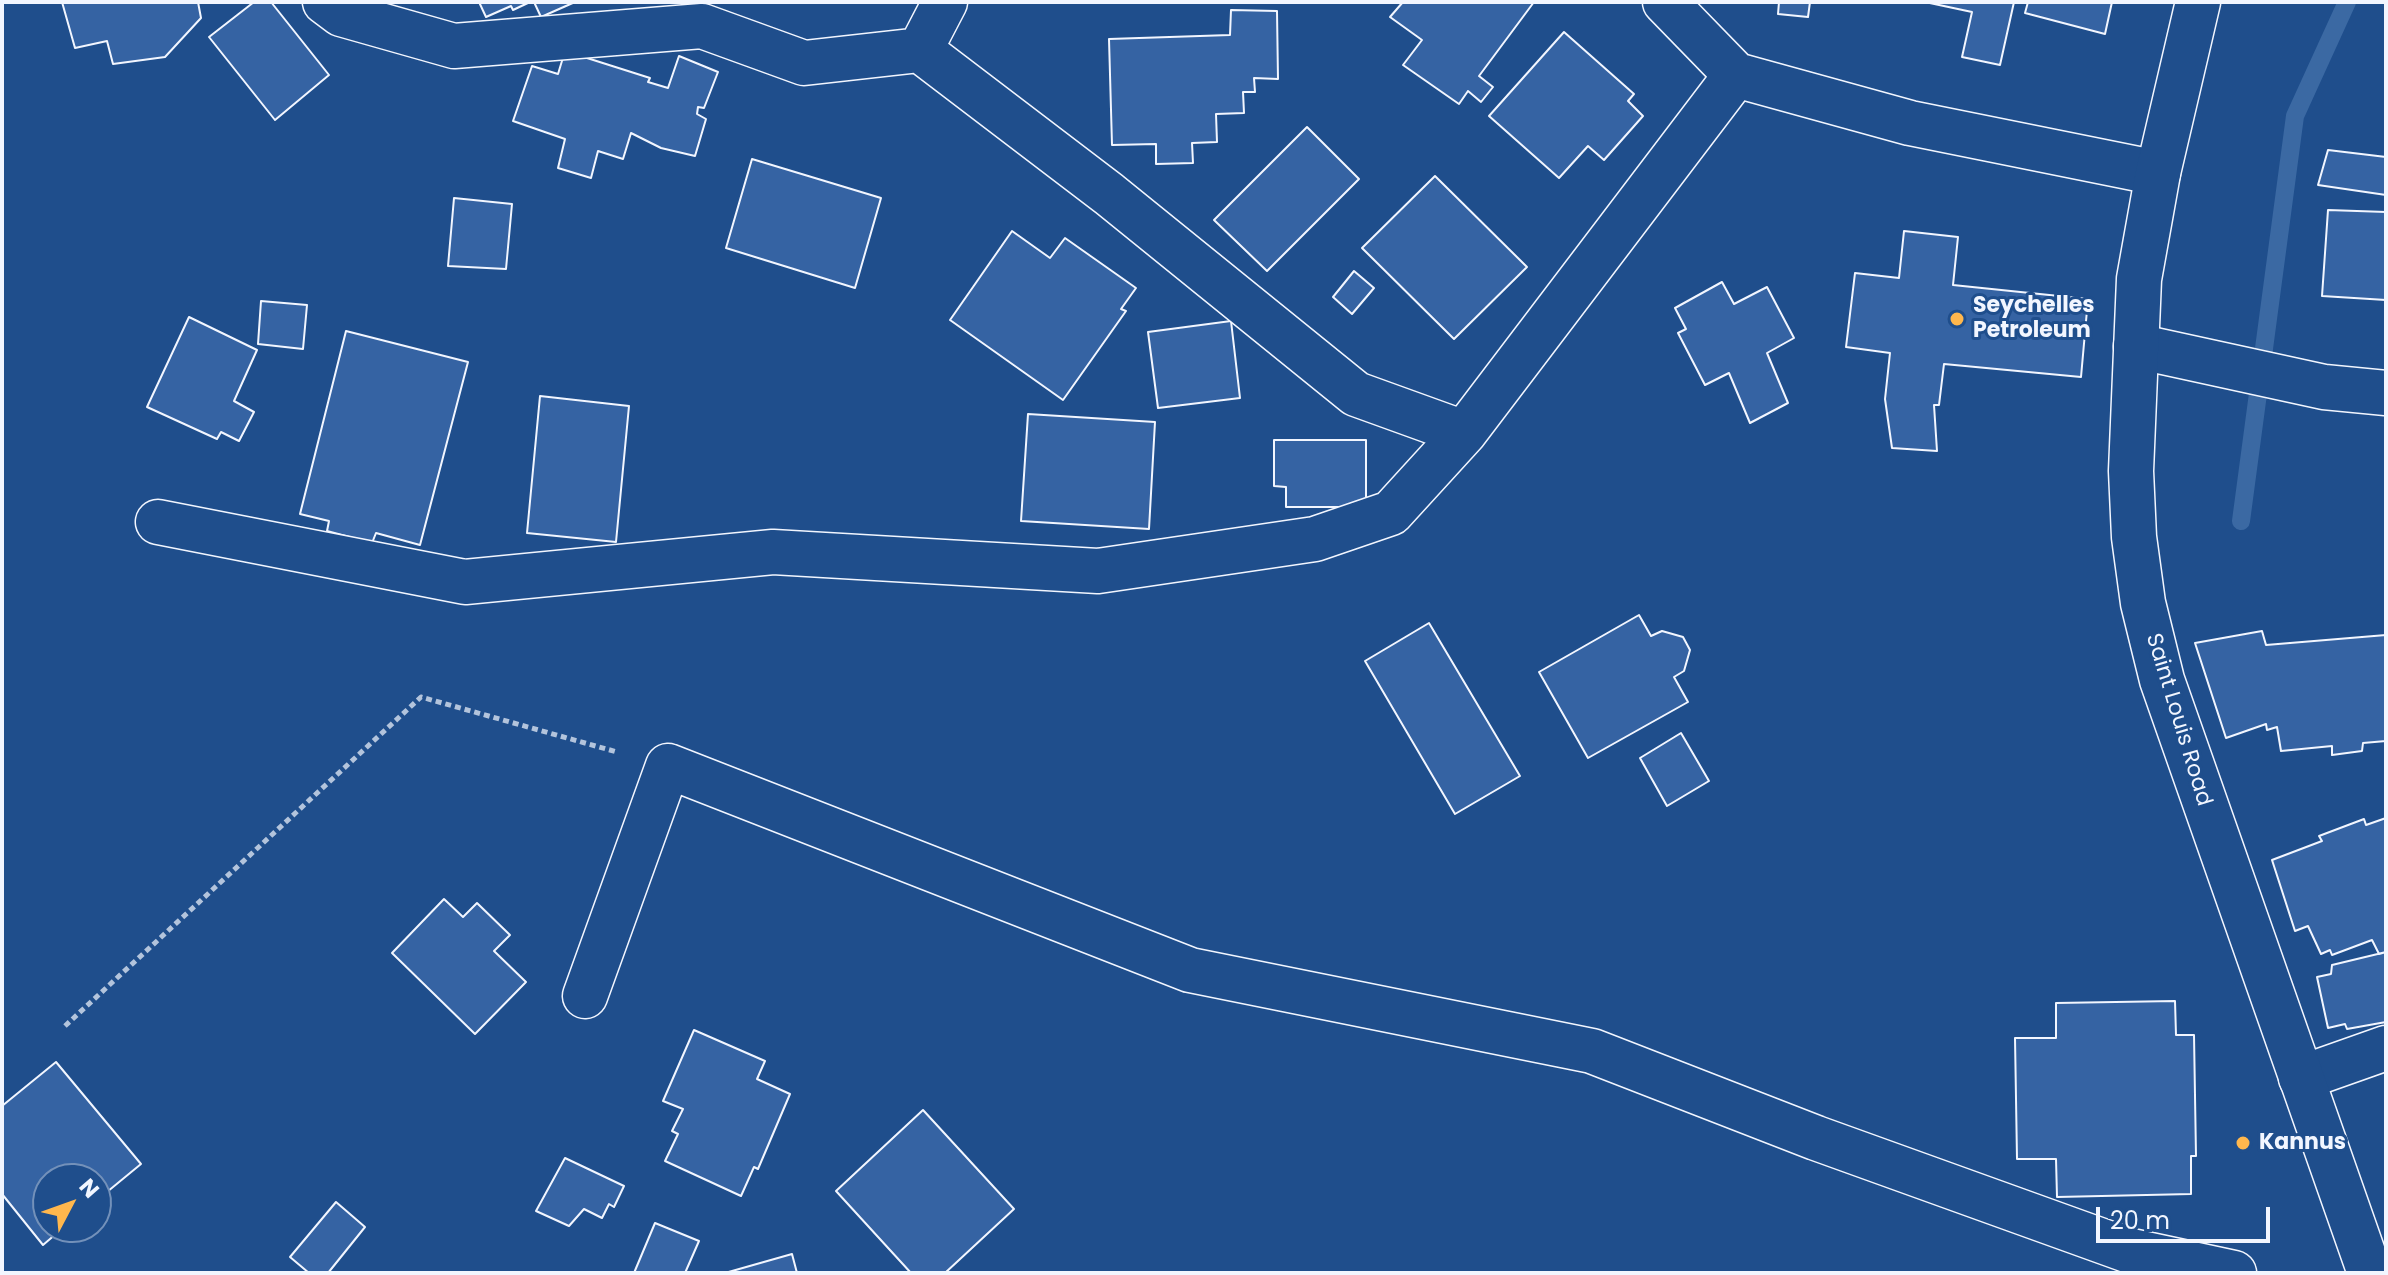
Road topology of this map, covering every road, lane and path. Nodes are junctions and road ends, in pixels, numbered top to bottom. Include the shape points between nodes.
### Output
1 (325, 2) edge
2 (945, 2) edge
3 (1665, 2) edge
4 (2198, 2) edge
5 (920, 50) junction
6 (1736, 75) junction
7 (2158, 173) junction
8 (2136, 346) junction
9 (2386, 393) edge
10 (1464, 433) junction
11 (158, 522) dead end
12 (668, 766) junction
13 (585, 996) dead end
14 (65, 1026) dead end
15 (2386, 1048) edge
16 (2301, 1078) junction
17 (2234, 1273) edge
18 (2370, 1273) edge

1 - 5 street via 341,14 454,46 702,26 804,63
2 - 5 street
3 - 6 street
4 - 7 street, Saint Louis Road
5 - 10 street via 1109,194 1356,394
6 - 7 street via 1910,123
6 - 10 street
7 - 8 street, Saint Louis Road via 2139,279
8 - 9 street via 2300,382
8 - 16 street, Saint Louis Road via 2131,471 2143,603 2162,680
10 - 11 street via 1391,513 1315,539 1098,571 773,552 465,582
12 - 13 street
12 - 14 path via 421,697
12 - 17 street via 1190,970 1592,1051 2127,1250
15 - 16 street
16 - 18 street, Saint Louis Road

